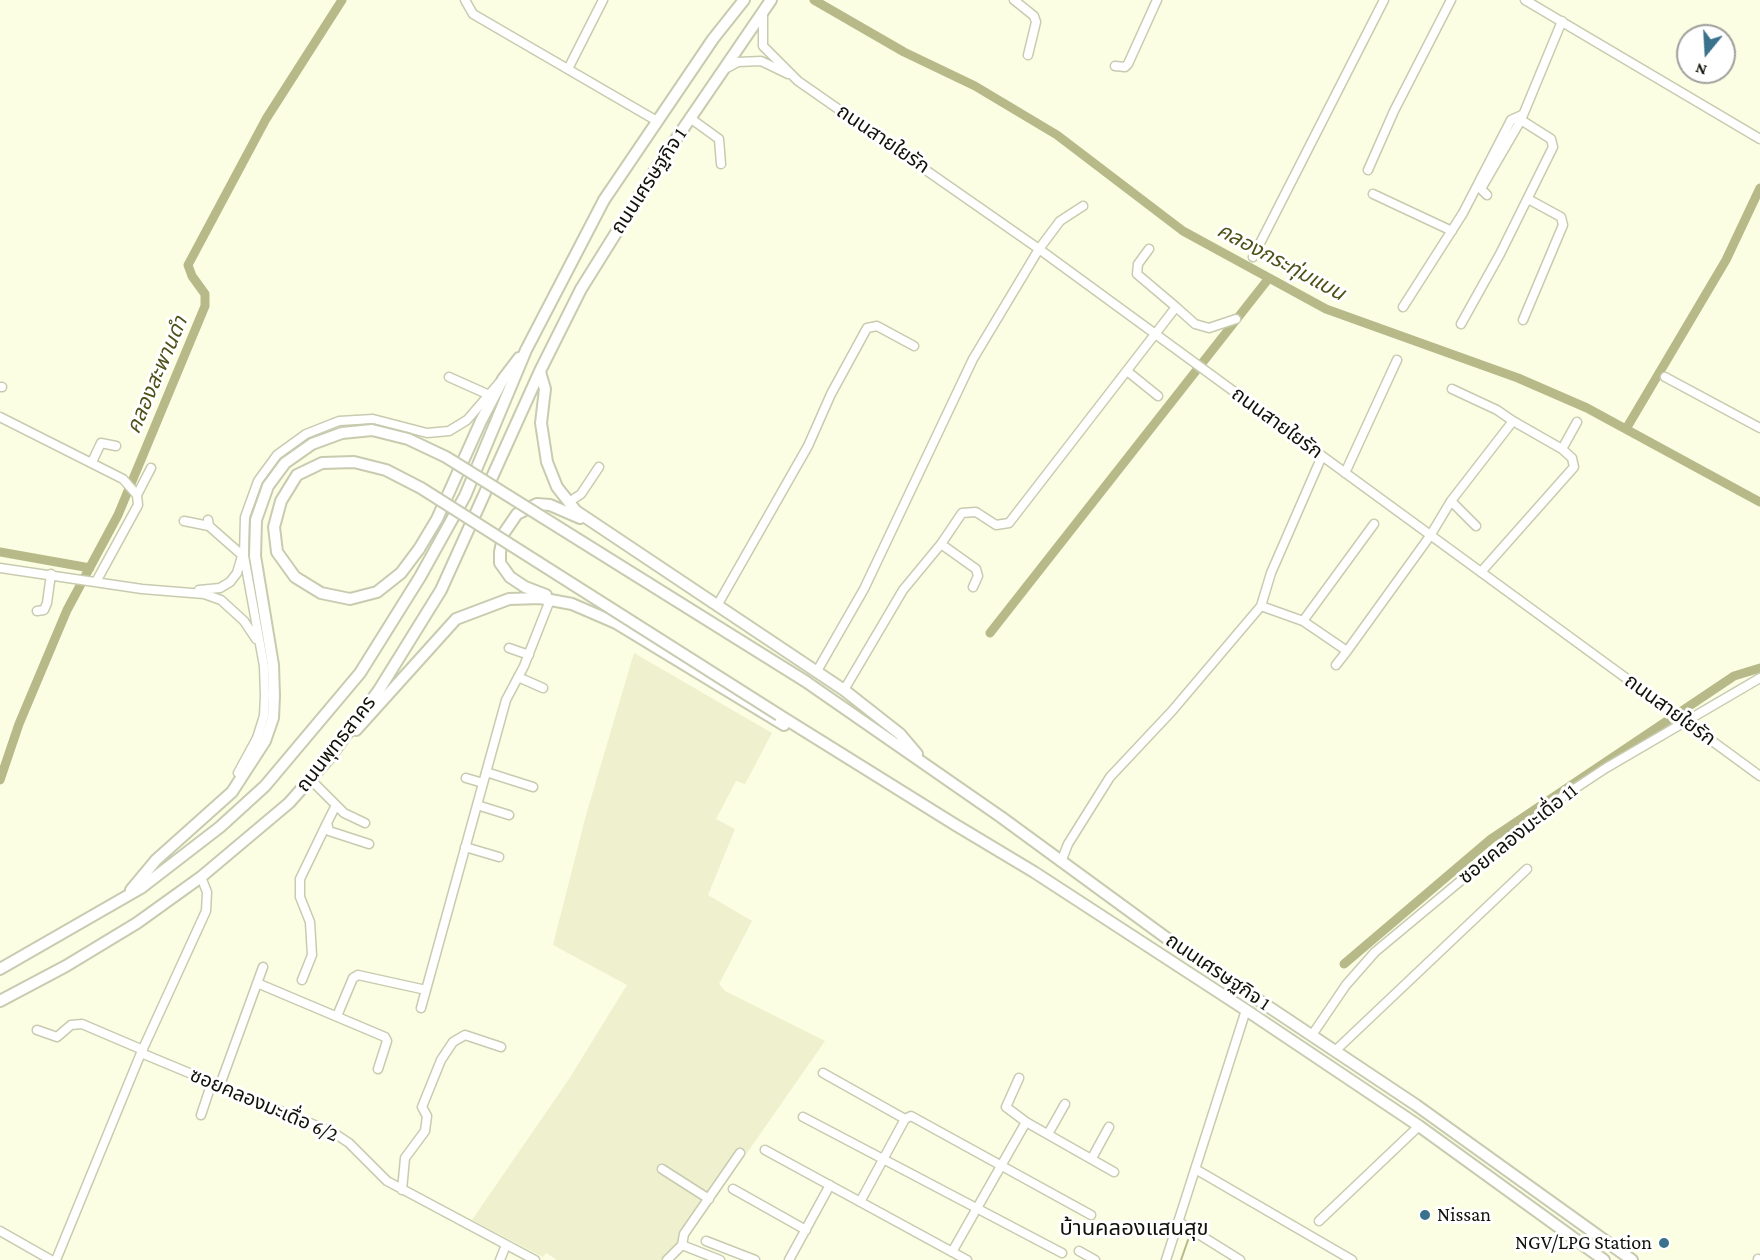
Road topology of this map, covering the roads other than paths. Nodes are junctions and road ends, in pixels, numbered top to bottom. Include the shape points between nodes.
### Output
1 (465, 0) edge
2 (603, 0) edge
3 (744, 0) edge
4 (771, 0) edge
5 (1014, 0) edge
6 (1157, 0) edge
7 (1383, 0) edge
8 (1451, 0) edge
9 (1525, 0) edge
10 (763, 12) junction
11 (1562, 21) junction
12 (1028, 55) dead end
13 (1115, 66) dead end
14 (568, 69) junction
15 (722, 70) junction
16 (791, 75) junction
17 (1522, 117) junction
18 (690, 118) junction
19 (657, 121) junction
20 (1760, 138) edge
21 (721, 164) dead end
22 (1368, 170) dead end
23 (1373, 194) dead end
24 (1487, 195) dead end
25 (1528, 199) junction
26 (1083, 206) dead end
27 (1452, 231) junction
28 (1039, 249) junction
29 (1149, 249) dead end
30 (1253, 257) dead end
31 (1176, 307) junction
32 (1403, 307) dead end
33 (1236, 319) dead end
34 (1523, 320) dead end
35 (1461, 324) dead end
36 (1155, 334) junction
37 (914, 346) dead end
38 (526, 350) junction
39 (1397, 360) dead end
40 (540, 371) junction
41 (1127, 371) junction
42 (449, 377) dead end
43 (1665, 377) dead end
44 (503, 379) junction
45 (1452, 389) dead end
46 (487, 394) junction
47 (1158, 396) dead end
48 (0, 417) edge
49 (1513, 421) junction
50 (1577, 422) dead end
51 (1760, 428) edge
52 (116, 446) dead end
53 (1562, 449) junction
54 (1322, 456) junction
55 (92, 462) junction
56 (599, 467) dead end
57 (151, 468) dead end
58 (1345, 473) junction
59 (137, 495) junction
60 (1451, 501) junction
61 (569, 502) junction
62 (184, 521) dead end
63 (1374, 524) dead end
64 (1476, 526) dead end
65 (605, 532) junction
66 (1430, 536) junction
67 (941, 544) junction
68 (243, 551) junction
69 (0, 568) edge
70 (1481, 572) junction
71 (51, 574) junction
72 (97, 580) junction
73 (974, 586) dead end
74 (187, 591) junction
75 (550, 600) junction
76 (572, 604) junction
77 (718, 604) junction
78 (1261, 606) junction
79 (37, 611) dead end
80 (1303, 621) junction
81 (509, 648) dead end
82 (261, 650) junction
83 (1347, 651) junction
84 (529, 655) junction
85 (1336, 665) dead end
86 (817, 671) junction
87 (518, 677) junction
88 (1760, 678) edge
89 (543, 688) dead end
90 (844, 690) junction
91 (1687, 722) junction
92 (329, 758) junction
93 (923, 762) junction
94 (486, 772) junction
95 (1760, 776) edge
96 (466, 778) dead end
97 (310, 779) junction
98 (483, 783) junction
99 (533, 787) dead end
100 (894, 787) junction
101 (336, 804) junction
102 (477, 805) junction
103 (217, 806) junction
104 (509, 815) dead end
105 (327, 824) junction
106 (365, 824) dead end
107 (369, 844) dead end
108 (465, 847) junction
109 (499, 857) dead end
110 (1061, 862) junction
111 (1527, 869) dead end
112 (201, 877) junction
113 (123, 899) junction
114 (263, 967) dead end
115 (0, 969) edge
116 (302, 980) dead end
117 (257, 983) junction
118 (426, 990) junction
119 (0, 1001) edge
120 (421, 1008) dead end
121 (1246, 1010) junction
122 (337, 1016) junction
123 (37, 1030) dead end
124 (1312, 1035) junction
125 (501, 1047) dead end
126 (1336, 1050) junction
127 (142, 1051) junction
128 (378, 1069) dead end
129 (823, 1073) dead end
130 (1019, 1078) dead end
131 (216, 1084) junction
132 (1065, 1104) dead end
133 (1416, 1105) junction
134 (201, 1115) dead end
135 (803, 1117) dead end
136 (1408, 1118) junction
137 (905, 1119) junction
138 (1026, 1122) junction
139 (1419, 1126) junction
140 (1109, 1127) dead end
141 (1048, 1134) junction
142 (765, 1150) dead end
143 (740, 1153) dead end
144 (1092, 1158) junction
145 (883, 1159) junction
146 (1001, 1166) junction
147 (662, 1169) dead end
148 (1197, 1170) junction
149 (1114, 1172) dead end
150 (830, 1185) junction
151 (733, 1189) dead end
152 (402, 1190) junction
153 (708, 1199) junction
154 (860, 1202) junction
155 (976, 1208) junction
156 (1091, 1215) dead end
157 (1319, 1221) dead end
158 (1179, 1222) junction
159 (806, 1230) junction
160 (0, 1231) edge
161 (706, 1240) dead end
162 (506, 1245) junction
163 (682, 1245) junction
164 (1079, 1251) dead end
165 (952, 1252) junction
166 (1062, 1253) dead end
167 (51, 1260) edge
168 (56, 1260) edge
169 (500, 1260) edge
170 (535, 1260) edge
171 (667, 1260) edge
172 (720, 1260) edge
173 (755, 1260) edge
174 (789, 1260) edge
175 (968, 1260) edge
176 (1095, 1260) edge
177 (1166, 1260) edge
178 (1240, 1260) edge
179 (1352, 1260) edge
180 (1604, 1260) edge
181 (1632, 1260) edge

1 - 14 street via 473,14
2 - 14 street
3 - 19 main road, ถนนเศรษฐกิจ 1
4 - 10 main road, ถนนเศรษฐกิจ 1
5 - 12 street via 1036,22
6 - 13 street via 1128,64
7 - 30 street
8 - 22 street
9 - 11 street
10 - 15 main road, ถนนเศรษฐกิจ 1
10 - 16 street, ถนนสายใยรัก via 764,46
11 - 17 street
11 - 20 street
14 - 19 street
15 - 16 street, ถนนสายใยรัก via 749,60 761,61
15 - 18 main road, ถนนเศรษฐกิจ 1
16 - 28 street, ถนนสายใยรัก
17 - 24 street via 1482,187
17 - 25 street via 1553,143
17 - 27 street via 1511,120
18 - 21 street via 719,139
18 - 40 main road, ถนนเศรษฐกิจ 1 via 581,289
19 - 38 main road, ถนนเศรษฐกิจ 1 via 604,200
23 - 27 street
25 - 34 street via 1561,218 1563,225
25 - 35 street
26 - 28 street via 1060,221
27 - 32 street
28 - 36 street, ถนนสายใยรัก
28 - 86 street via 973,359 864,589
29 - 31 street via 1138,264 1137,274
31 - 33 street via 1195,324 1209,328
31 - 36 street
36 - 41 street
36 - 54 street, ถนนสายใยรัก
37 - 77 street via 877,326 867,328 808,446
38 - 44 main road, ถนนเศรษฐกิจ 1
38 - 113 main road, ถนนพุทธสาคร via 465,496 360,673 265,786 160,875
39 - 58 street
40 - 61 main road via 545,389 541,423 547,462 557,487
40 - 92 main road, ถนนพุทธสาคร via 441,590 379,690
41 - 47 street
41 - 67 street via 1009,523 996,525 976,512 966,511
42 - 46 street
43 - 51 street
44 - 46 street
44 - 100 main road, ถนนเศรษฐกิจ 1, bridge via 481,421 437,519 401,573 377,592 350,599 321,593 295,577 277,552 274,527 280,501 297,475 322,463 354,462 386,470 421,488 779,715
45 - 49 street
46 - 68 street via 466,421 439,433 373,419 339,422 306,434 277,455 258,481 245,517
48 - 55 street
49 - 53 street
49 - 60 street
50 - 53 street
52 - 55 street via 101,443
53 - 70 street via 1574,462 1571,472
54 - 58 street, ถนนสายใยรัก
54 - 78 street via 1270,573
55 - 59 street via 123,478
56 - 61 street via 581,494
57 - 59 street
58 - 66 street, ถนนสายใยรัก
59 - 72 street via 138,505
60 - 64 street
60 - 66 street
61 - 65 main road
62 - 68 street via 208,523
63 - 80 street
65 - 76 main road via 564,511 537,504 517,514 504,532 500,563 510,577 525,587
65 - 77 main road
66 - 70 street, ถนนสายใยรัก
66 - 83 street
67 - 73 street via 976,569
67 - 90 street via 903,590
68 - 74 street via 230,582 220,588
68 - 82 street
69 - 71 street
70 - 91 street, ถนนสายใยรัก
71 - 72 street
71 - 79 street via 47,603 44,610
72 - 74 street via 142,589
74 - 82 street via 221,600 247,625
75 - 76 main road
75 - 84 street
75 - 92 main road via 509,599 456,619
76 - 100 main road via 616,623 860,772
77 - 86 main road
78 - 80 street
78 - 110 street via 1110,777
80 - 83 street
81 - 84 street
82 - 103 street via 264,716 244,764
83 - 85 street
84 - 87 street
86 - 90 main road
87 - 89 street
87 - 94 street via 506,700
88 - 91 street, ซอยคลองมะเดื่อ 11
90 - 93 main road via 900,734
91 - 95 street, ถนนสายใยรัก
91 - 124 street, ซอยคลองมะเดื่อ 11 via 1584,781 1550,806 1376,952 1346,985
92 - 97 main road, ถนนพุทธสาคร
93 - 103 main road, ถนนเศรษฐกิจ 1, bridge via 805,681 446,457 408,439 372,430 342,433 312,444 285,463 268,486 256,520 255,556 273,665 273,718 265,741 246,772
93 - 110 main road, ถนนเศรษฐกิจ 1
94 - 98 street
94 - 99 street
96 - 98 street
97 - 101 street
97 - 112 main road, ถนนพุทธสาคร via 248,840
98 - 102 street
100 - 121 main road, ถนนเศรษฐกิจ 1 via 1034,872
101 - 105 street
101 - 106 street
102 - 104 street
102 - 108 street
103 - 113 main road, ถนนเศรษฐกิจ 1 via 156,860
105 - 107 street via 329,831
105 - 116 street via 300,879 300,897 310,922 312,955
108 - 109 street
108 - 118 street
110 - 124 main road, ถนนเศรษฐกิจ 1 via 1176,945
111 - 126 street
112 - 119 main road, ถนนพุทธสาคร via 137,923
112 - 127 street via 207,892 206,911
113 - 115 main road, ถนนพุทธสาคร
114 - 117 street
117 - 122 street
117 - 131 street
118 - 120 street
118 - 122 street via 358,975 353,978
121 - 136 main road, ถนนเศรษฐกิจ 1
121 - 148 street
122 - 128 street via 385,1037
123 - 127 street, ซอยคลองมะเดื่อ 6/2 via 57,1037 71,1025 82,1024
124 - 126 main road, ถนนเศรษฐกิจ 1
125 - 152 street via 465,1035 453,1042 441,1060 422,1107 427,1116 425,1131 405,1158
126 - 133 main road, ถนนเศรษฐกิจ 1
127 - 131 street, ซอยคลองมะเดื่อ 6/2
127 - 168 street
129 - 137 street
130 - 138 street via 1006,1107
131 - 134 street
131 - 152 street, ซอยคลองมะเดื่อ 6/2 via 343,1138 380,1175
132 - 141 street
133 - 136 main road
133 - 181 main road, ถนนเศรษฐกิจ 1
135 - 145 street
136 - 139 main road, ถนนเศรษฐกิจ 1
137 - 145 street
137 - 146 street via 910,1116
138 - 141 street
138 - 146 street
139 - 157 street
139 - 180 main road, ถนนเศรษฐกิจ 1
140 - 144 street
141 - 144 street
142 - 150 street
143 - 153 street
144 - 149 street
145 - 154 street
145 - 155 street
146 - 155 street
146 - 156 street
147 - 153 street
148 - 158 street
148 - 179 street
150 - 154 street
150 - 159 street
151 - 159 street
152 - 162 street, ซอยคลองมะเดื่อ 6/2
153 - 163 street via 684,1234
154 - 165 street
155 - 165 street
155 - 166 street
158 - 177 street
158 - 178 street
159 - 174 street
160 - 167 street
161 - 173 street
162 - 169 street
162 - 170 street, ซอยคลองมะเดื่อ 6/2
163 - 171 street
163 - 172 street
164 - 176 street
165 - 175 street

